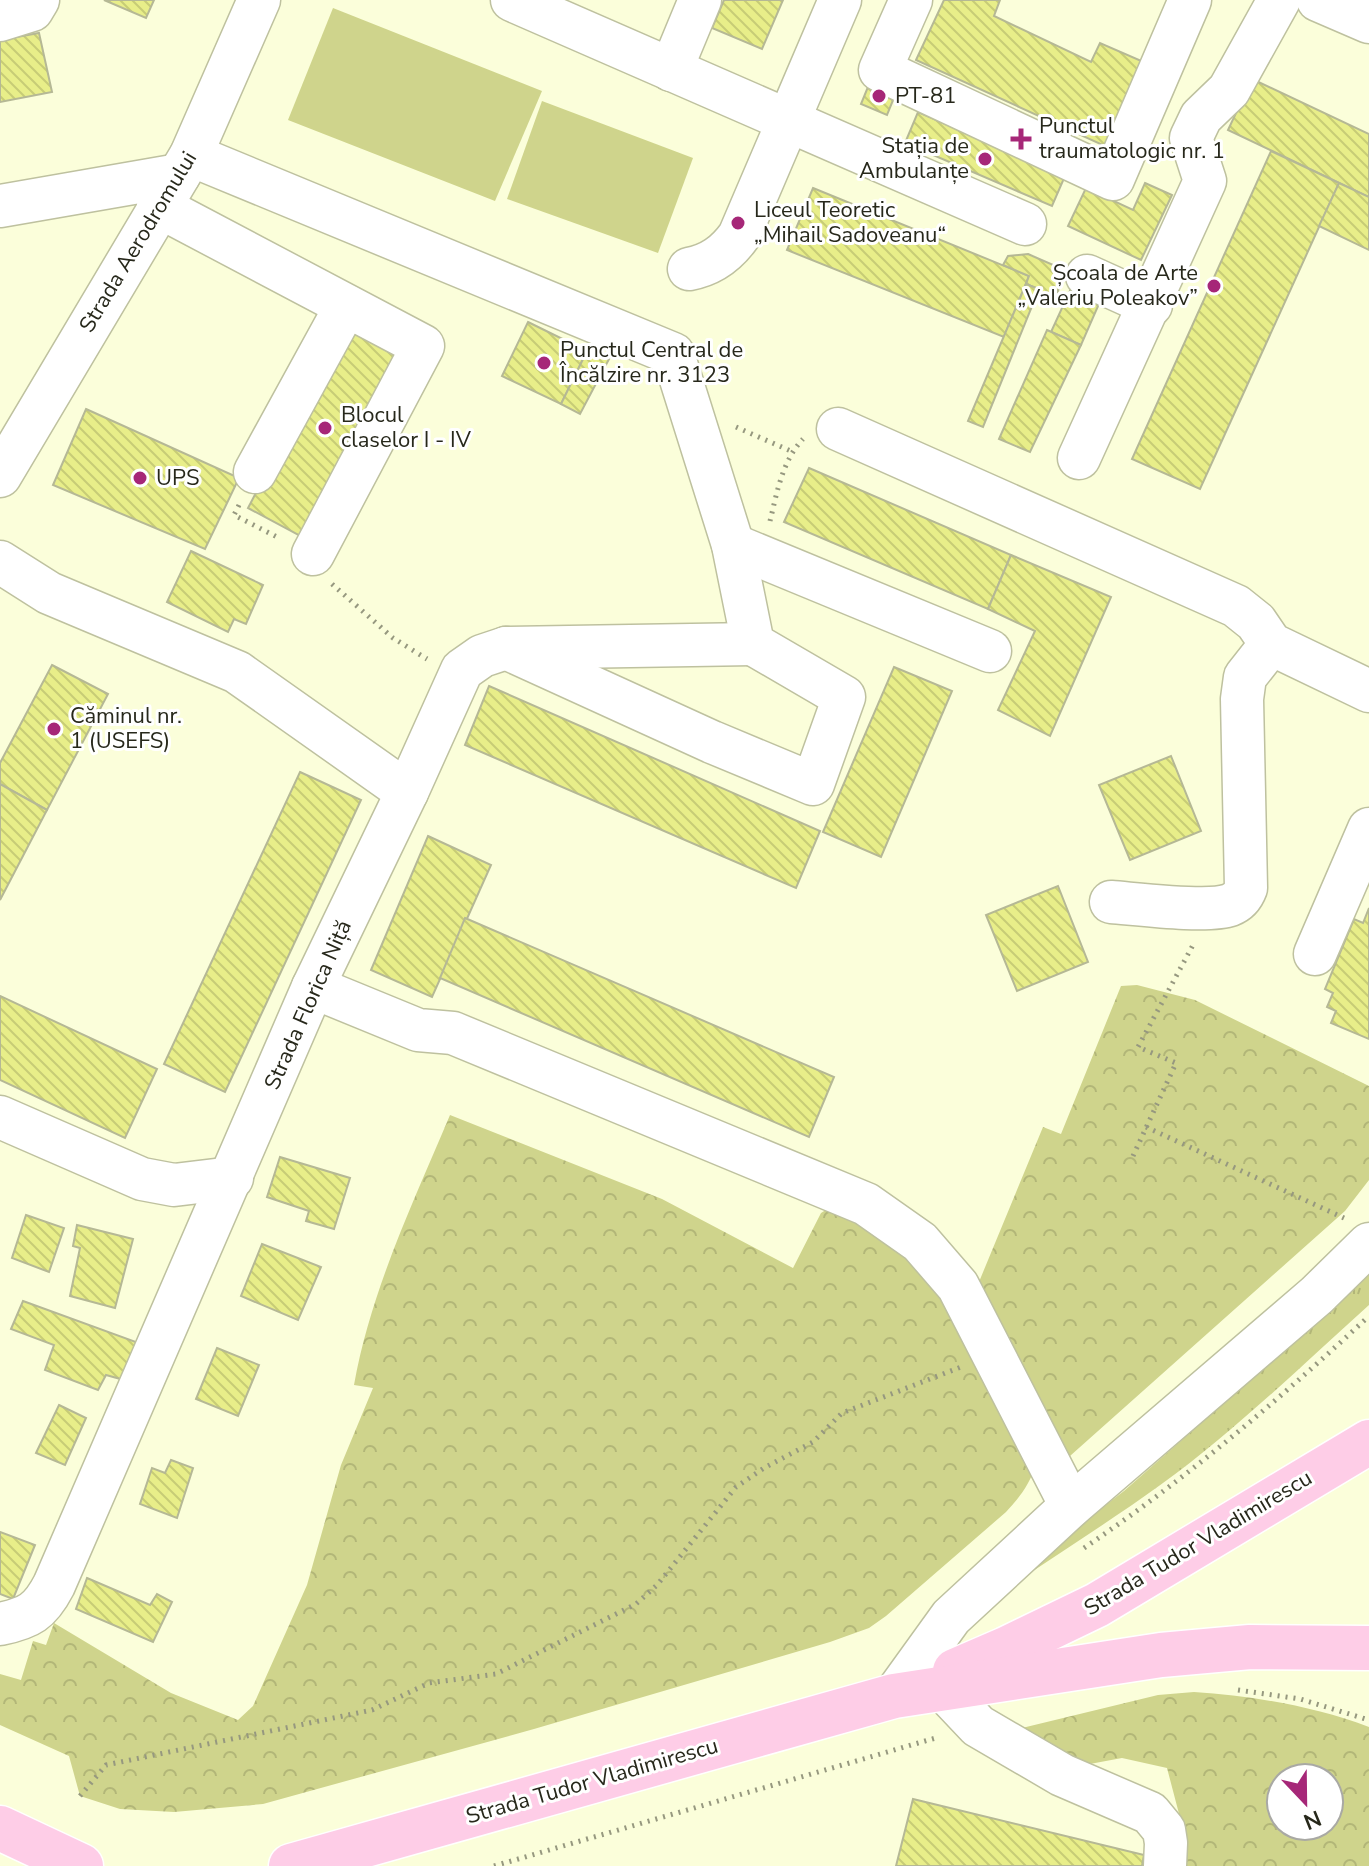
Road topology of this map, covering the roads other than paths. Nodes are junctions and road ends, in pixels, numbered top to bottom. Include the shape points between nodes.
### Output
1 (38, 0) edge
2 (259, 0) edge
3 (700, 0) edge
4 (840, 0) edge
5 (911, 0) edge
6 (1190, 0) edge
7 (1279, 0) edge
8 (1318, 0) edge
9 (523, 2) edge
10 (0, 20) edge
11 (1369, 22) edge
12 (671, 70) junction
13 (787, 122) junction
14 (176, 179) junction
15 (0, 206) edge
16 (1025, 224) dead end
17 (689, 269) dead end
18 (1087, 276) dead end
19 (1151, 305) junction
20 (346, 306) junction
21 (838, 429) road end
22 (1079, 458) dead end
23 (255, 472) dead end
24 (0, 476) edge
25 (748, 552) junction
26 (313, 554) road end
27 (0, 562) edge
28 (753, 644) junction
29 (1271, 644) junction
30 (506, 648) junction
31 (990, 651) dead end
32 (1369, 691) edge
33 (407, 792) junction
34 (1369, 829) edge
35 (1111, 902) dead end
36 (1315, 954) dead end
37 (313, 987) junction
38 (0, 1117) edge
39 (232, 1178) junction
40 (1357, 1231) edge
41 (1369, 1442) edge
42 (1071, 1506) junction
43 (0, 1624) edge
44 (1369, 1648) edge
45 (943, 1689) junction
46 (894, 1696) junction
47 (0, 1828) edge
48 (81, 1866) edge
49 (291, 1866) edge
50 (1165, 1866) edge

1 - 10 street via 32,10
2 - 14 street, Strada Aerodromului
3 - 12 street
4 - 13 street
5 - 6 street via 880,70 1113,179
7 - 19 street via 1229,90 1201,117 1191,138 1205,181
8 - 11 street
9 - 12 street
12 - 13 street
13 - 16 street
13 - 17 street via 739,236 719,257
14 - 15 street
14 - 20 street
14 - 24 street, Strada Aerodromului
14 - 25 street via 673,354 688,405
18 - 19 street
19 - 22 street
20 - 23 street
20 - 26 street via 423,346
21 - 29 street via 1236,606
25 - 28 street
25 - 31 street
27 - 33 street via 49,593 237,672
28 - 30 street
28 - 30 street via 844,697 813,784
29 - 32 street
29 - 35 street via 1245,677 1242,699 1242,898 1212,908
30 - 33 street, Strada Florica Niță via 462,670
33 - 37 street, Strada Florica Niță
34 - 36 street
37 - 39 street, Strada Florica Niță
37 - 42 street via 418,1030 453,1033 866,1204 894,1222 920,1242 958,1286
38 - 39 street via 142,1179 174,1185
39 - 43 street, Strada Florica Niță via 43,1607
40 - 42 street via 1317,1295
41 - 46 main road, Strada Tudor Vladimirescu via 1097,1605
42 - 46 street via 951,1617
44 - 45 main road, Strada Tudor Vladimirescu via 1250,1647 1161,1655
45 - 46 main road, Strada Tudor Vladimirescu
45 - 50 street via 978,1726 1062,1775 1150,1813 1164,1830
46 - 49 main road, Strada Tudor Vladimirescu
47 - 48 main road

